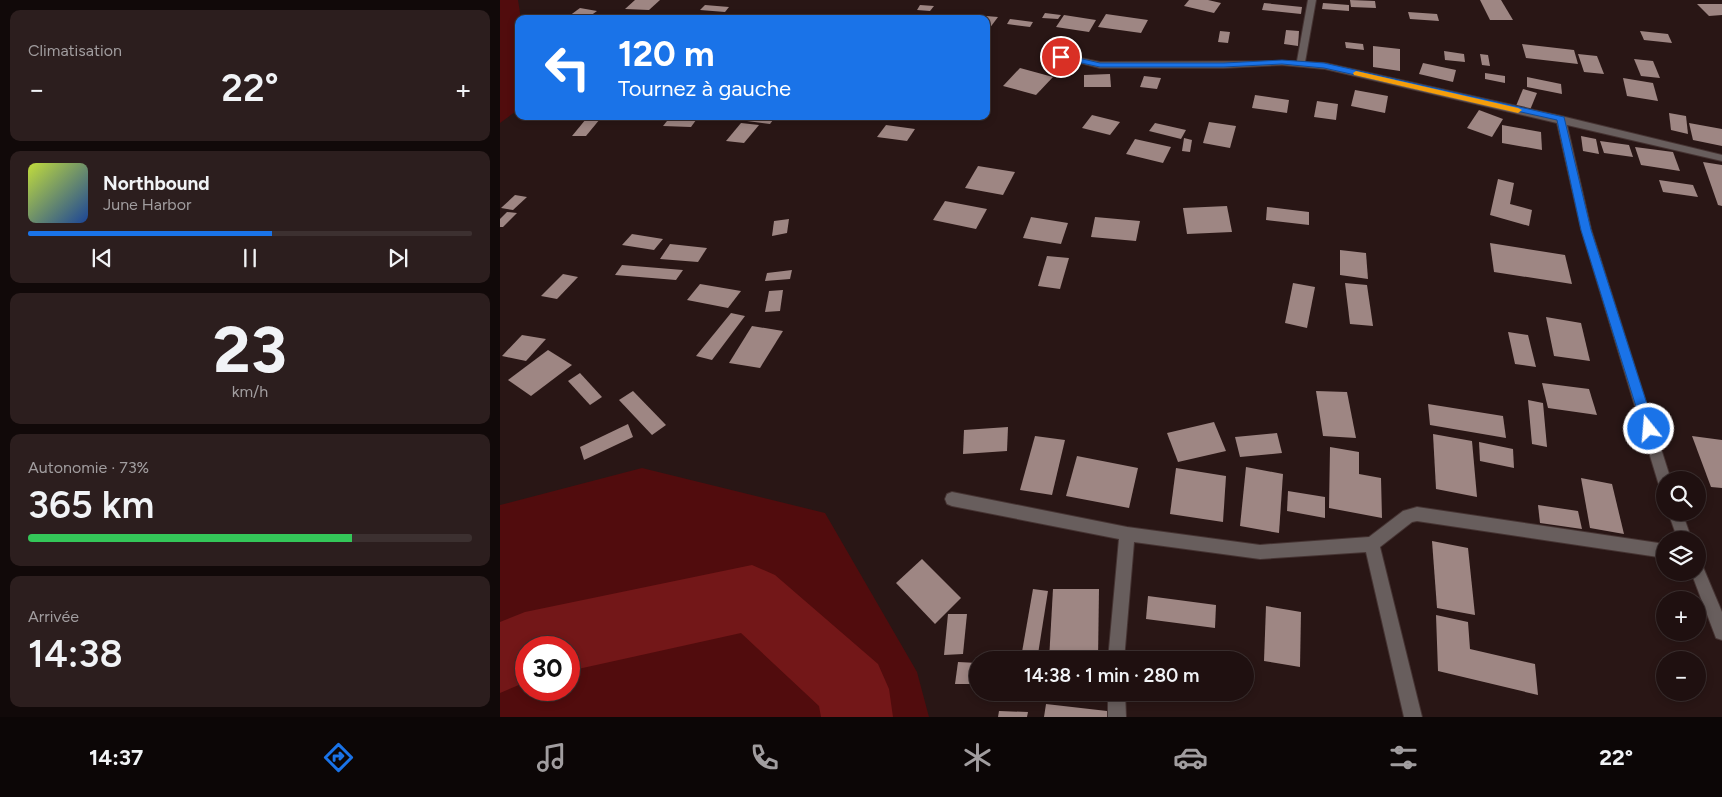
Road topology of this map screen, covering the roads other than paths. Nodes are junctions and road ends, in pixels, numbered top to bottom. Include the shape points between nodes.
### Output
1 (1309, 1) edge
2 (1061, 57) dead end
3 (1301, 64) junction
4 (1561, 119) junction
5 (1722, 158) edge
6 (1662, 471) edge
7 (952, 499) dead end
8 (1127, 534) junction
9 (1372, 544) junction
10 (1656, 550) edge
11 (1702, 581) edge
12 (1722, 632) edge
13 (1117, 651) edge
14 (1116, 701) edge
15 (1117, 717) edge
16 (1413, 717) edge

1 - 3 street
2 - 3 street via 1100,65
3 - 4 street via 1324,66
4 - 5 street
4 - 6 street via 1586,230
7 - 8 street
8 - 9 street via 1260,552
8 - 13 street
9 - 10 street via 1408,516 1417,514
9 - 16 street
11 - 12 street
14 - 15 street

